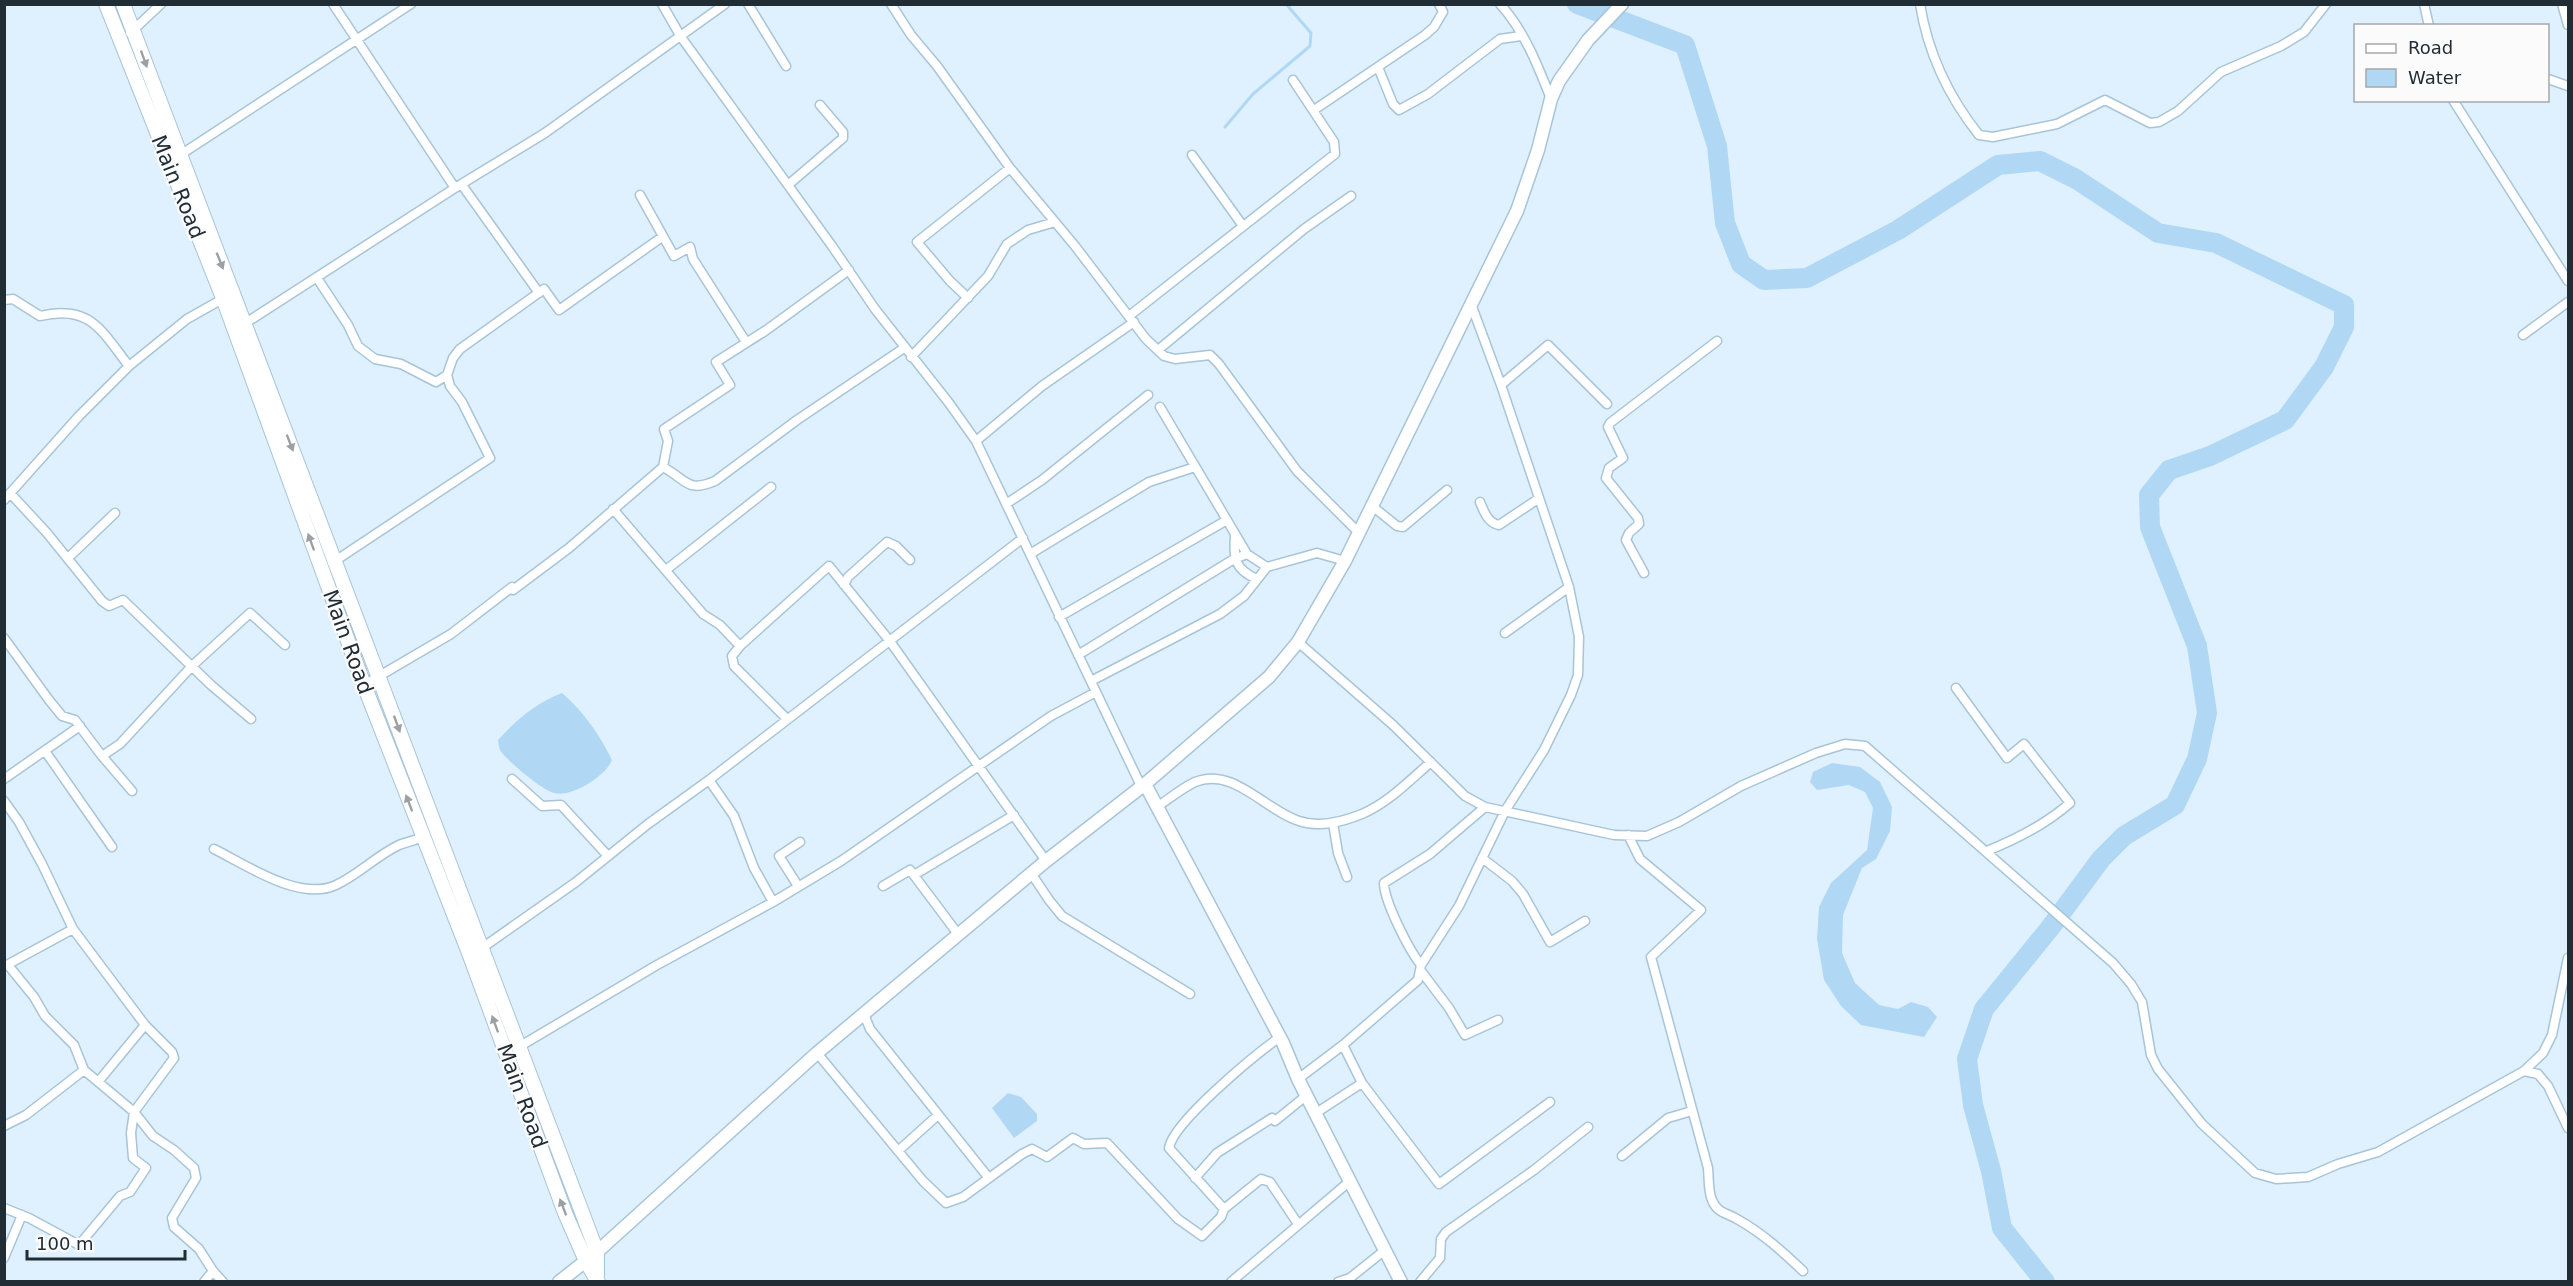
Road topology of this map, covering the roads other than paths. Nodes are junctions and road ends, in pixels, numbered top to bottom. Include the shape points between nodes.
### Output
1 (105, 4) edge
2 (123, 4) edge
3 (161, 4) edge
4 (333, 4) edge
5 (411, 4) edge
6 (662, 4) edge
7 (724, 4) edge
8 (748, 4) edge
9 (891, 4) edge
10 (1439, 4) edge
11 (1500, 4) edge
12 (1622, 4) edge
13 (1920, 4) edge
14 (2326, 4) edge
15 (2424, 4) edge
16 (2562, 4) edge
17 (2568, 21) edge
18 (2429, 24) edge
19 (134, 31) junction
20 (1521, 36) junction
21 (681, 37) junction
22 (118, 38) junction
23 (357, 41) junction
24 (786, 66) dead end
25 (1378, 67) junction
26 (1293, 80) dead end
27 (2549, 80) edge
28 (2568, 87) edge
29 (1551, 99) junction
30 (2454, 102) edge
31 (820, 105) dead end
32 (1314, 110) junction
33 (181, 155) junction
34 (1192, 155) dead end
35 (168, 160) junction
36 (1010, 168) junction
37 (788, 185) junction
38 (459, 186) junction
39 (640, 195) dead end
40 (1351, 196) dead end
41 (1055, 222) junction
42 (1243, 226) junction
43 (663, 237) junction
44 (849, 270) junction
45 (317, 278) junction
46 (2568, 281) edge
47 (538, 293) junction
48 (228, 296) junction
49 (968, 298) junction
50 (4, 300) edge
51 (2568, 302) edge
52 (1471, 303) junction
53 (1132, 319) junction
54 (239, 327) junction
55 (2523, 335) dead end
56 (1717, 341) dead end
57 (746, 342) junction
58 (904, 348) junction
59 (1158, 350) junction
60 (911, 357) junction
61 (129, 366) junction
62 (447, 375) junction
63 (1501, 385) junction
64 (1148, 395) dead end
65 (1607, 404) dead end
66 (1160, 407) dead end
67 (976, 441) junction
68 (663, 467) junction
69 (1195, 467) junction
70 (771, 488) dead end
71 (1447, 490) dead end
72 (7, 496) edge
73 (1538, 499) junction
74 (1480, 502) dead end
75 (1006, 504) junction
76 (1372, 506) junction
77 (613, 509) junction
78 (115, 513) dead end
79 (1227, 520) junction
80 (1359, 533) junction
81 (1235, 534) junction
82 (1023, 538) junction
83 (1030, 554) junction
84 (1247, 554) junction
85 (68, 558) junction
86 (1234, 558) junction
87 (910, 560) dead end
88 (335, 561) junction
89 (1345, 561) junction
90 (1267, 567) junction
91 (322, 570) junction
92 (666, 570) junction
93 (1644, 573) dead end
94 (1257, 579) junction
95 (844, 585) junction
96 (1569, 587) junction
97 (1059, 617) junction
98 (1505, 633) dead end
99 (4, 638) edge
100 (889, 640) junction
101 (1298, 642) junction
102 (285, 645) dead end
103 (740, 646) junction
104 (1078, 655) junction
105 (192, 666) junction
106 (380, 676) junction
107 (1091, 681) junction
108 (364, 685) junction
109 (1956, 688) dead end
110 (1096, 692) junction
111 (787, 719) junction
112 (251, 720) dead end
113 (80, 726) junction
114 (45, 751) junction
115 (102, 756) junction
116 (1431, 762) junction
117 (978, 764) junction
118 (4, 779) edge
119 (512, 779) dead end
120 (709, 780) junction
121 (1143, 785) junction
122 (132, 791) dead end
123 (4, 801) edge
124 (1157, 807) junction
125 (1485, 807) junction
126 (1505, 811) junction
127 (1014, 815) junction
128 (1333, 823) junction
129 (437, 832) junction
130 (1628, 835) junction
131 (422, 838) junction
132 (800, 842) dead end
133 (112, 847) dead end
134 (214, 849) dead end
135 (1987, 851) junction
136 (608, 856) junction
137 (1482, 858) junction
138 (1046, 861) junction
139 (1031, 873) junction
140 (914, 875) junction
141 (1347, 877) dead end
142 (798, 886) junction
143 (883, 886) dead end
144 (772, 902) junction
145 (1585, 921) dead end
146 (73, 929) junction
147 (958, 934) junction
148 (482, 948) junction
149 (2568, 958) edge
150 (6, 965) edge
151 (1421, 968) junction
152 (1190, 994) dead end
153 (864, 1014) junction
154 (1498, 1020) dead end
155 (145, 1025) junction
156 (1280, 1037) junction
157 (1343, 1045) junction
158 (512, 1050) junction
159 (817, 1053) junction
160 (84, 1070) junction
161 (2524, 1071) junction
162 (1298, 1079) junction
163 (98, 1082) junction
164 (1362, 1083) junction
165 (1307, 1095) junction
166 (1550, 1102) dead end
167 (1692, 1111) junction
168 (134, 1112) junction
169 (1316, 1113) junction
170 (938, 1115) junction
171 (4, 1126) edge
172 (1588, 1127) dead end
173 (2568, 1128) edge
174 (898, 1151) junction
175 (1622, 1156) dead end
176 (988, 1177) junction
177 (1196, 1178) junction
178 (1350, 1180) junction
179 (4, 1208) edge
180 (1224, 1209) junction
181 (22, 1215) junction
182 (1298, 1224) junction
183 (1385, 1250) junction
184 (591, 1257) junction
185 (4, 1258) edge
186 (213, 1271) junction
187 (1803, 1271) dead end
188 (597, 1279) edge
189 (204, 1281) edge
190 (223, 1281) edge
191 (559, 1281) edge
192 (1231, 1281) edge
193 (1338, 1281) edge
194 (1401, 1281) edge
195 (1420, 1281) edge

1 - 22 main road, Main Road
2 - 19 main road, Main Road
3 - 19 street
4 - 23 street
5 - 23 street
6 - 21 street
7 - 21 street
8 - 24 street
9 - 36 street
10 - 25 street via 1443,12 1434,27
11 - 20 street
12 - 29 main road via 1588,40
13 - 14 street via 1931,54 1946,84 1979,135 1993,137 2057,124 2105,100 2150,123 2159,122 2178,111 2221,72 2304,32
15 - 18 street
16 - 17 street
19 - 22 street
19 -> 33 main road, Main Road
20 - 25 street via 1500,39 1428,94 1399,110
20 - 29 street
21 - 37 street
21 - 38 street via 545,133
22 - 35 main road, Main Road
23 - 33 street
23 - 38 street
25 - 32 street
26 - 32 street
27 - 28 street
29 - 52 main road via 1517,211
30 - 46 street
31 - 37 street via 843,132 843,138
32 - 42 street via 1334,142 1335,154
33 - 35 street
33 -> 48 main road, Main Road
34 - 42 street
35 - 48 main road, Main Road
36 - 41 street
36 - 49 street via 917,242
37 - 44 street
38 - 45 street
38 - 47 street
39 - 43 street
40 - 59 street via 1304,229
41 - 49 street via 1028,230 1007,244 988,276
41 - 53 street
42 - 53 street
43 - 47 street via 560,310 544,289
43 - 57 street via 674,256 690,247 693,259
44 - 57 street
44 - 58 street
45 - 54 street
45 - 62 street via 358,346 375,359 401,364 436,382
47 - 62 street via 459,349
48 - 54 main road, Main Road
48 - 61 street via 187,319
49 - 60 street
50 - 61 street via 13,299 40,316 75,312 101,329
51 - 55 street
52 - 63 street
52 - 76 main road
53 - 59 street
53 - 67 street
54 -> 88 main road, Main Road
91 -> 54 main road, Main Road
56 - 93 street via 1608,427 1623,458 1609,468 1606,478 1638,518 1639,524 1626,540
57 - 68 street via 716,362 730,385 664,429 668,441
58 - 60 street
58 - 68 street via 715,481 692,487
59 - 80 street via 1175,359 1210,356 1298,471
60 - 67 street
61 - 72 street
62 - 88 street via 490,458
63 - 65 street via 1548,345
63 - 73 street
64 - 75 street
66 - 69 street
67 - 75 street
68 - 77 street
69 - 79 street
69 - 83 street via 1149,482
70 - 92 street
71 - 76 street via 1403,527
72 - 85 street
73 - 74 street via 1499,525 1487,518
73 - 96 street
75 - 82 street
76 - 80 main road
77 - 92 street
77 - 106 street via 513,590 512,587 451,634
78 - 85 street
79 - 81 street
79 - 97 street
80 - 89 main road
81 - 84 street
81 - 86 street
82 - 83 street
82 - 100 street
83 - 97 street
84 - 86 street
84 - 90 street
85 - 105 street via 102,601 109,606 123,600
86 - 94 street via 1245,574
86 - 104 street
87 - 95 street via 887,543
88 - 91 street
88 - 106 main road, Main Road
89 - 90 street via 1317,553
89 - 101 main road
90 - 94 street
91 - 108 main road, Main Road
92 - 103 street via 703,614
94 - 107 street via 1244,596 1220,614
95 - 100 street
95 - 103 street via 829,566
96 - 98 street
96 - 126 street via 1579,637 1578,675 1544,750
97 - 104 street
99 - 113 street via 62,716
100 - 111 street
100 - 117 street
101 - 116 street
101 - 121 main road via 1269,677
102 - 105 street via 250,613
103 - 111 street via 732,656 734,666
104 - 107 street
105 - 112 street
105 - 115 street via 149,715
106 - 108 street
106 -> 129 main road, Main Road
107 - 110 street
131 -> 108 main road, Main Road
109 - 135 street via 2007,758 2024,744 2070,803 2018,839
110 - 117 street
110 - 121 street
111 - 120 street
113 - 114 street
113 - 115 street
114 - 118 street
114 - 133 street
115 - 122 street
116 - 125 street via 1465,796
116 - 128 street via 1387,801
117 - 127 street
117 - 142 street via 841,861
119 - 136 street via 542,806 561,805
120 - 136 street
120 - 144 street via 734,816
121 - 124 main road
121 - 138 main road
123 - 146 street
124 - 128 street via 1196,782 1214,780 1233,783 1299,821
124 - 156 main road
125 - 126 street
125 - 151 street via 1430,854 1384,883 1401,932
126 - 130 street
126 - 137 street
127 - 138 street
127 - 140 street
128 - 141 street
129 - 131 street
129 - 148 main road, Main Road
130 - 135 street via 1647,836 1741,786 1845,744 1865,746 1879,756
130 - 167 street via 1640,859 1701,910 1651,957
131 - 134 street via 399,845 322,889 299,888 275,880
158 -> 131 main road, Main Road
132 - 142 street via 779,856
135 - 161 street via 2113,963 2131,984 2142,1002 2151,1054 2158,1069 2202,1124 2255,1173 2276,1179 2308,1177 2378,1152
136 - 148 street
137 - 145 street via 1523,894 1550,942
137 - 151 street via 1459,906
138 - 139 main road
139 - 147 main road
139 - 152 street via 1062,916
140 - 143 street via 910,870
140 - 147 street
142 - 144 street
144 - 158 street
146 - 150 street
146 - 155 street
147 - 153 main road
148 - 158 main road, Main Road
149 - 161 street via 2552,1035 2543,1053
150 - 160 street via 45,1016 74,1045
151 - 154 street via 1464,1035
151 - 157 street via 1418,980
153 - 159 main road
153 - 170 street via 870,1029
155 - 163 street
155 - 168 street via 174,1058
156 - 162 main road
156 - 177 street via 1252,1057 1197,1110 1169,1144
157 - 162 street
157 - 164 street
158 - 184 main road, Main Road
159 - 174 street
159 - 184 main road
160 - 163 street
160 - 171 street via 27,1115
161 - 173 street via 2538,1074 2548,1086
162 - 165 main road
163 - 168 street
164 - 166 street via 1438,1184
164 - 169 street
165 - 169 main road
165 - 177 street via 1275,1121 1272,1118 1217,1153
167 - 175 street via 1668,1118
167 - 187 street via 1708,1168 1712,1201 1721,1213 1778,1247
168 - 181 street via 133,1158 146,1168 130,1192 120,1196 79,1245
168 - 186 street via 153,1136 194,1168 196,1178 172,1218 174,1227 199,1249
169 - 178 main road
170 - 174 street
170 - 176 street
172 - 195 street via 1446,1232 1441,1239 1440,1258
174 - 176 street via 946,1203 963,1197
176 - 180 street via 1032,1149 1047,1157 1073,1138 1084,1144 1107,1143 1178,1219 1202,1236
177 - 180 street
178 - 182 street
178 - 183 main road
179 - 181 street
180 - 182 street via 1261,1179 1270,1182
181 - 185 street
182 - 192 street
183 - 193 street via 1350,1278
183 - 194 main road
184 - 188 main road, Main Road
184 - 191 main road
186 - 189 street
186 - 190 street

